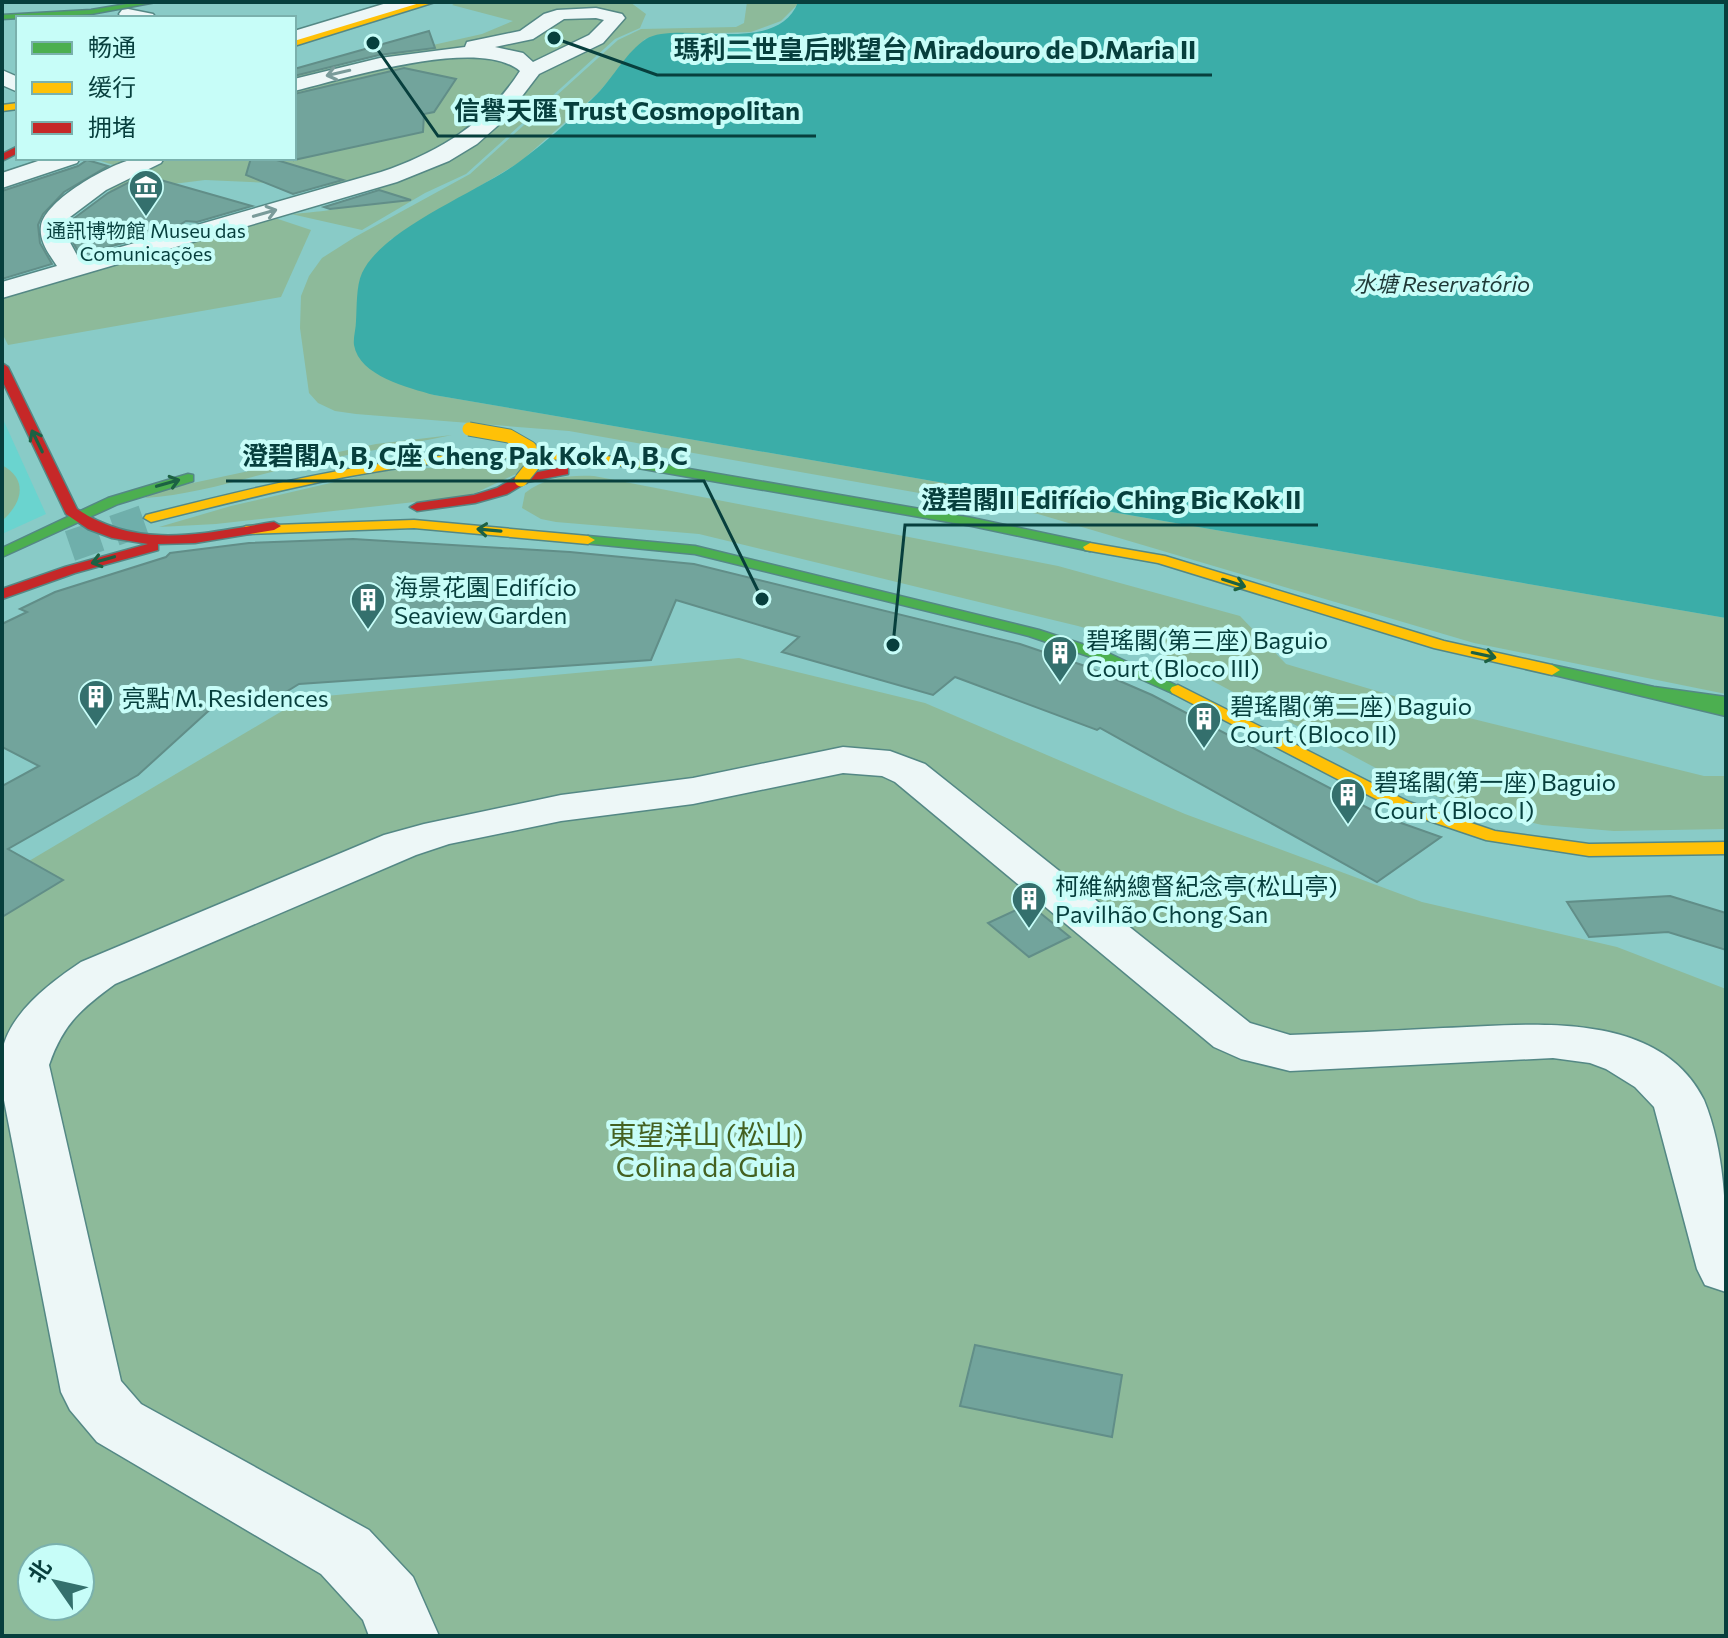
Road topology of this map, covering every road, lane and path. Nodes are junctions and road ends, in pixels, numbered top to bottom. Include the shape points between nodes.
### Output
1 (152, 2) edge
2 (162, 2) edge
3 (431, 2) edge
4 (400, 3) edge
5 (21, 16) edge
6 (132, 16) edge
7 (296, 36) edge
8 (296, 43) edge
9 (432, 54) junction
10 (531, 70) junction
11 (296, 85) edge
12 (63, 160) edge
13 (149, 160) edge
14 (2, 181) edge
15 (72, 269) junction
16 (2, 290) edge
17 (2, 367) edge
18 (469, 429) junction
19 (449, 430) dead end
20 (537, 432) dead end
21 (581, 438) dead end
22 (208, 473) dead end
23 (519, 481) junction
24 (76, 518) junction
25 (151, 518) tunnel mouth
26 (246, 530) junction
27 (206, 536) junction
28 (566, 536) junction
29 (1055, 541) junction
30 (2, 553) edge
31 (1160, 559) junction
32 (1144, 572) junction
33 (2, 594) edge
34 (1226, 599) dead end
35 (1417, 657) dead end
36 (1447, 666) dead end
37 (1654, 692) junction
38 (1602, 700) dead end
39 (1726, 702) edge
40 (1726, 711) edge
41 (1726, 727) edge
42 (1726, 848) edge
43 (1726, 1269) edge
44 (404, 1636) edge

1 - 5 main road
2 - 6 main road
3 - 8 main road
4 - 7 street
9 - 10 street via 505,56
9 - 10 street via 526,35 561,15 594,13 616,19 596,39
9 -> 11 street
15 -> 10 street via 430,162 482,132
12 - 14 street
13 - 15 street via 90,190 58,215 55,240
15 - 16 street
24 -> 17 main road
18 - 19 main road
18 - 20 main road, bridge
18 - 23 main road, bridge via 504,434 530,448 533,465
21 - 31 main road via 989,510
24 -> 22 main road
23 - 26 main road via 475,499
23 - 28 main road via 508,495 511,514 532,529
23 - 32 main road via 563,471 603,471
24 - 27 main road via 100,531 133,538
24 - 30 main road
25 - 29 main road via 356,468 453,456 532,454 637,463
26 - 27 main road
28 -> 26 main road via 399,524
27 -> 33 main road via 106,559
28 - 42 main road via 695,550 1070,644 1167,684 1403,806 1492,836 1589,850
29 - 31 main road
29 - 32 main road
31 -> 37 main road via 1440,645
32 - 34 main road
35 - 36 main road
37 - 39 main road
37 - 40 main road
38 - 41 main road
43 - 44 street via 1679,1102 1641,1063 1612,1050 1568,1041 1290,1053 1259,1047 1232,1035 910,773 890,764 843,760 440,833 400,845 98,973 61,1000 34,1032 23,1065 92,1392 119,1423 345,1552 389,1600

